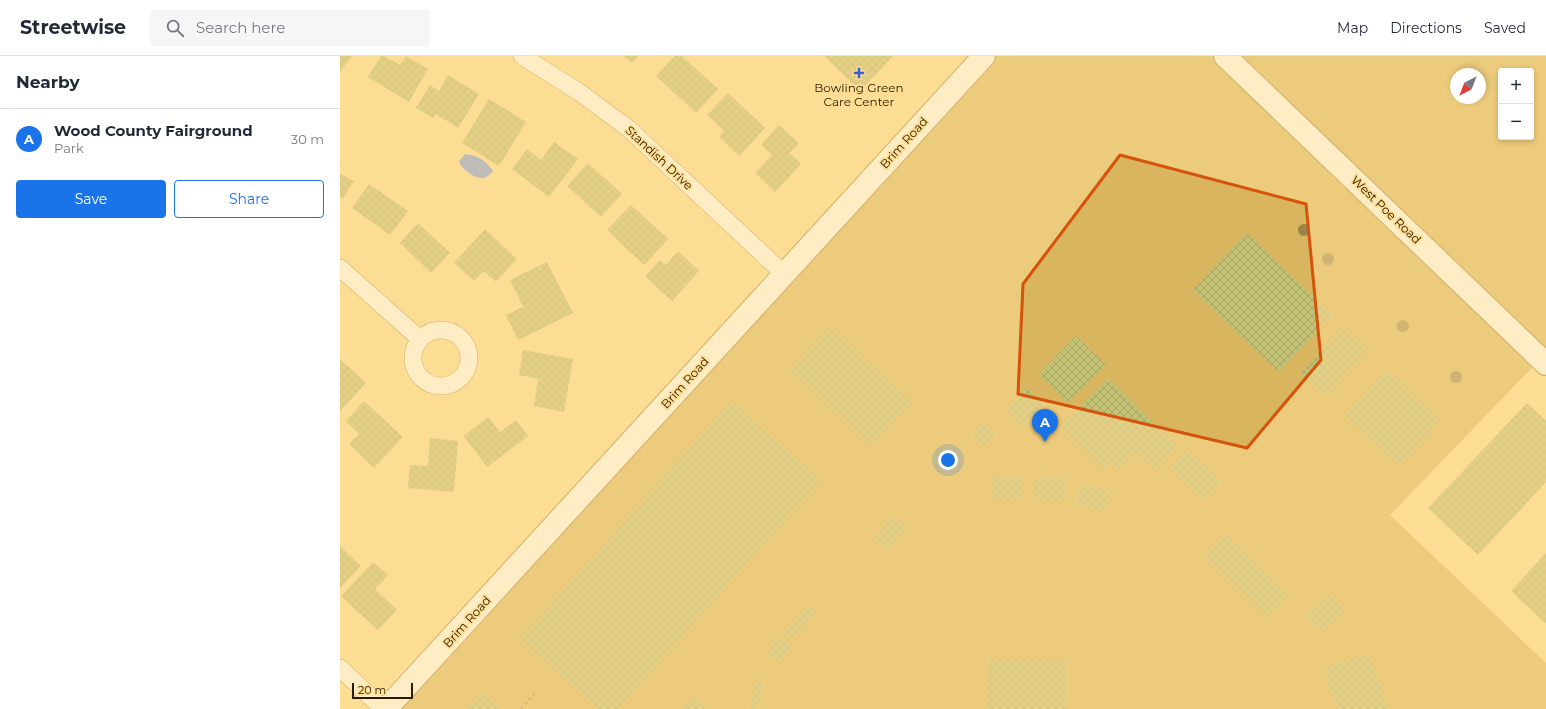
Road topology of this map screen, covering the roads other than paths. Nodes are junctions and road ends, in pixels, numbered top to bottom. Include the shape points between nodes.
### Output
1 (522, 56) edge
2 (984, 56) edge
3 (1225, 56) edge
4 (340, 268) edge
5 (784, 274) junction
6 (420, 339) dead end
7 (1546, 364) edge
8 (340, 668) edge
9 (383, 709) edge
10 (386, 709) edge

1 - 5 street, Standish Drive via 579,92 628,128
2 - 5 street, Brim Road
3 - 7 street, West Poe Road
4 - 6 street
5 - 10 street, Brim Road
8 - 9 street

